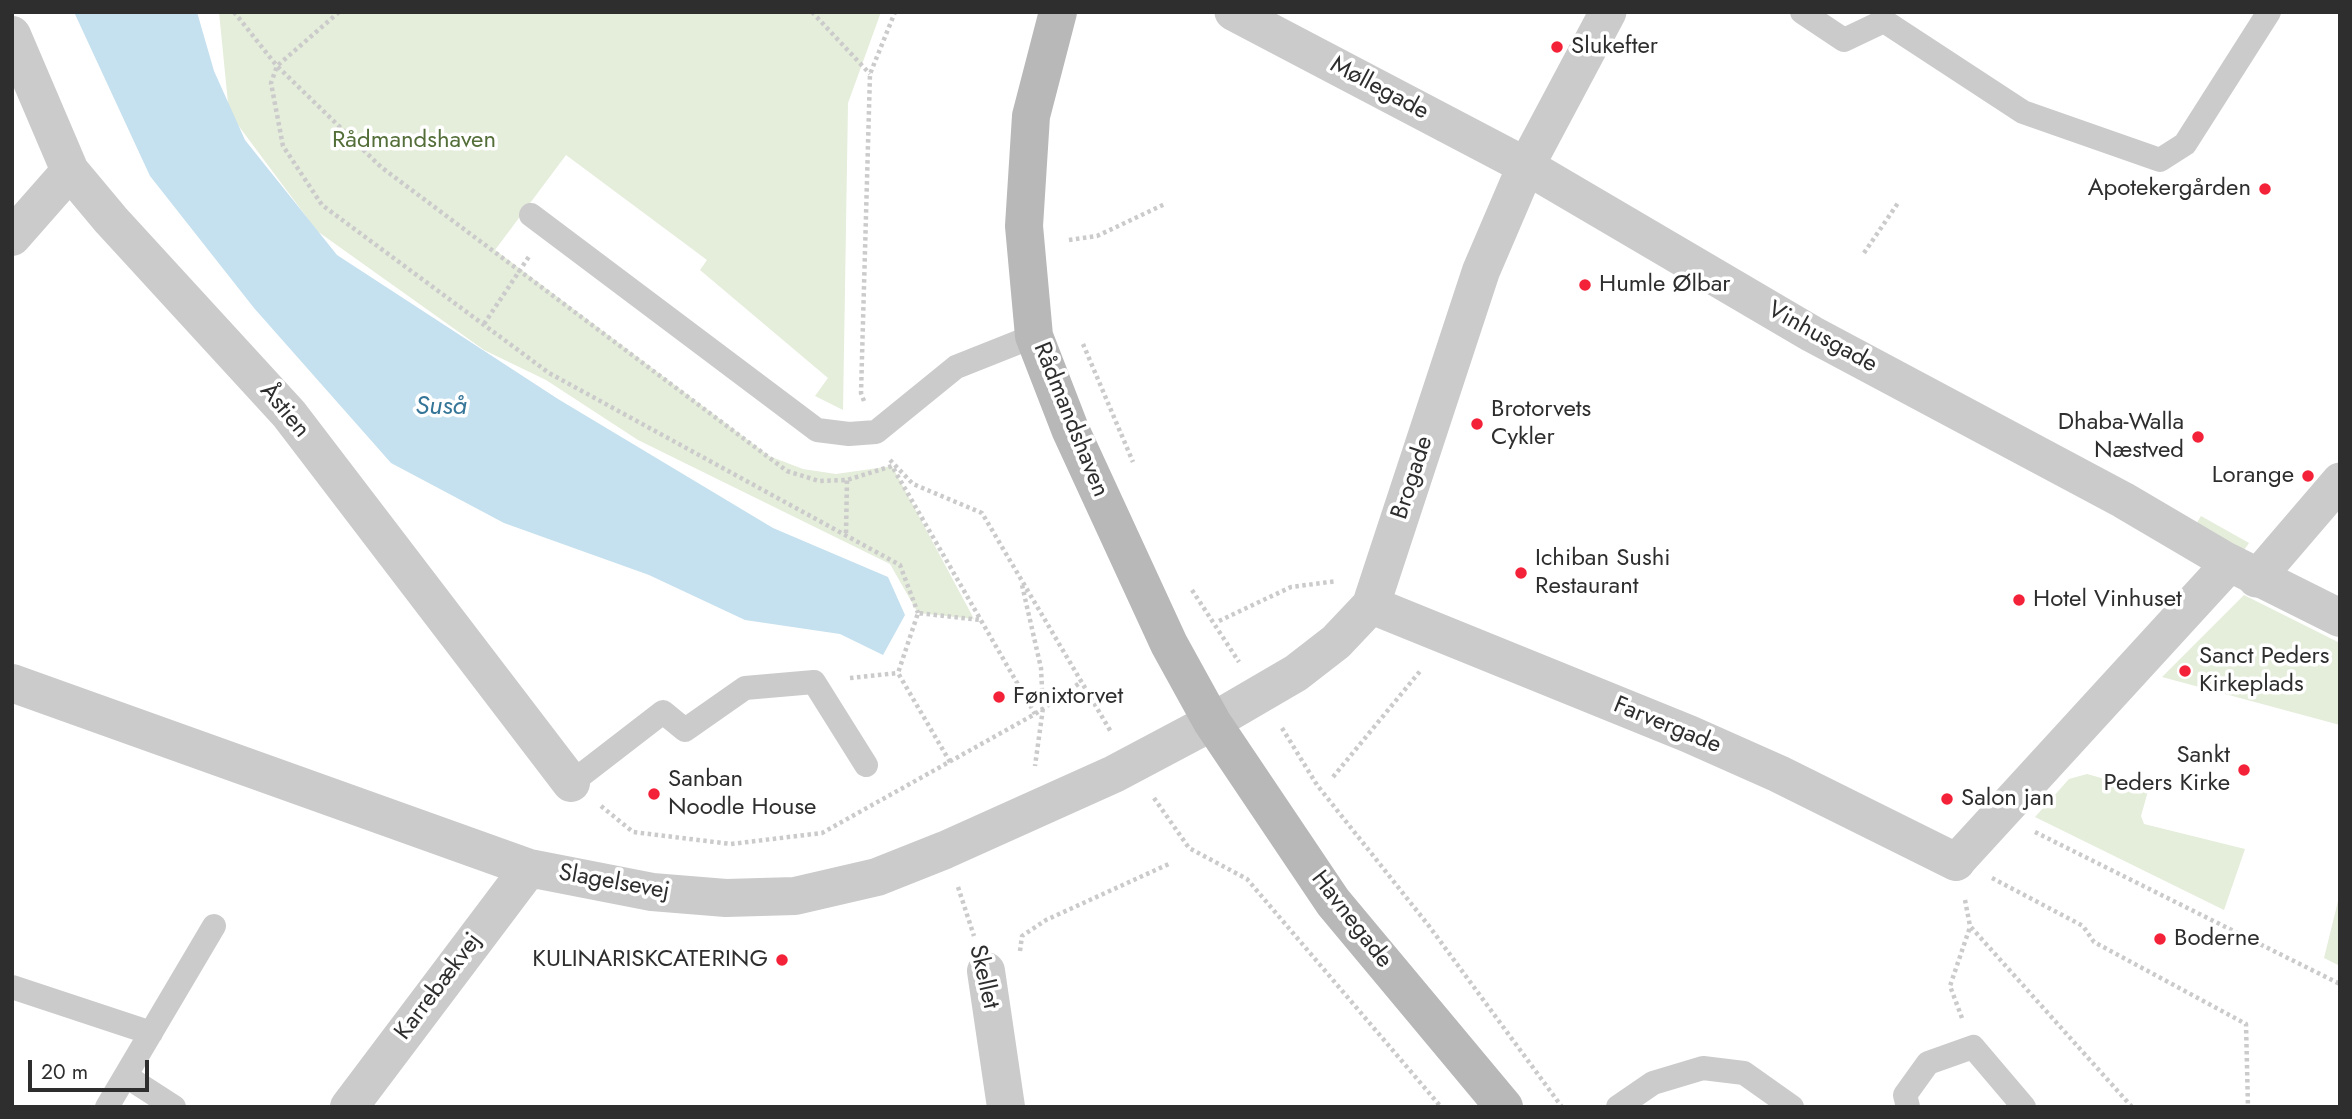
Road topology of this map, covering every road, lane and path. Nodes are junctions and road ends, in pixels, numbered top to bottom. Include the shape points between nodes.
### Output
1 (234, 12) edge
2 (340, 12) edge
3 (812, 12) edge
4 (895, 12) edge
5 (1058, 12) edge
6 (1233, 12) edge
7 (1608, 12) edge
8 (1802, 12) edge
9 (2269, 12) edge
10 (12, 35) edge
11 (277, 66) junction
12 (870, 74) junction
13 (1526, 166) junction
14 (70, 171) junction
15 (1898, 203) dead end
16 (1165, 204) dead end
17 (531, 215) dead end
18 (12, 237) edge
19 (1069, 240) dead end
20 (1864, 253) dead end
21 (519, 271) junction
22 (484, 324) junction
23 (1034, 336) junction
24 (1080, 336) dead end
25 (876, 432) junction
26 (892, 466) junction
27 (1135, 469) dead end
28 (847, 480) junction
29 (2340, 481) edge
30 (846, 533) junction
31 (2243, 571) junction
32 (1021, 581) junction
33 (1186, 582) dead end
34 (1371, 606) junction
35 (918, 613) junction
36 (2340, 618) edge
37 (981, 620) junction
38 (1220, 621) dead end
39 (1474, 648) junction
40 (898, 673) junction
41 (814, 682) junction
42 (1081, 682) junction
43 (12, 683) edge
44 (1261, 694) junction
45 (1043, 708) junction
46 (1035, 714) junction
47 (1212, 722) junction
48 (950, 762) junction
49 (1130, 764) junction
50 (866, 765) dead end
51 (1333, 777) dead end
52 (572, 783) junction
53 (2000, 814) junction
54 (1020, 817) junction
55 (945, 850) junction
56 (1956, 862) junction
57 (1171, 863) dead end
58 (529, 867) junction
59 (214, 926) dead end
60 (1970, 926) junction
61 (986, 973) junction
62 (2340, 984) edge
63 (12, 988) edge
64 (151, 1033) junction
65 (1973, 1047) junction
66 (126, 1076) junction
67 (107, 1107) edge
68 (174, 1107) edge
69 (348, 1107) edge
70 (1006, 1107) edge
71 (1441, 1107) edge
72 (1504, 1107) edge
73 (1562, 1107) edge
74 (1618, 1107) edge
75 (1792, 1107) edge
76 (1908, 1107) edge
77 (2024, 1107) edge
78 (2132, 1107) edge
79 (2248, 1107) edge

1 - 11 path
2 - 11 path
3 - 12 path
4 - 12 path
5 - 23 main road, Rådmandshaven via 1031,116 1024,226
6 - 13 street, Møllegade
7 - 13 street
8 - 9 lane via 1844,40 1884,21 2023,112 2160,160 2185,144
10 - 14 street, Åstien
11 - 21 path via 381,167
11 - 22 path via 271,83 282,146 322,205
12 - 25 path via 861,393
13 - 31 street, Vinhusgade via 1812,334 2123,500
13 - 34 street, Brogade via 1481,271
14 - 18 street
14 - 52 street, Åstien via 289,414
15 - 20 path
16 - 19 path via 1097,236
17 - 25 lane via 817,430
21 - 22 path
21 - 28 path via 788,471 819,481
22 - 30 path via 549,373
23 - 25 lane via 956,367
23 - 47 main road, Rådmandshaven via 1169,644
24 - 27 path
25 - 26 path
26 - 28 path
26 - 32 path via 913,484 982,513
26 - 37 path
28 - 30 path
29 - 31 street
30 - 35 path via 900,565
31 - 36 street
31 - 53 street
32 - 42 path
32 - 45 path via 1041,668
33 - 44 path
34 - 38 path via 1352,582 1324,580 1292,587
34 - 39 street, Farvergade
34 - 44 street, Brogade via 1326,650
35 - 37 path
35 - 40 path
37 - 46 path
39 - 51 path via 1417,672
39 - 56 street, Farvergade via 1689,734
40 - 41 path
40 - 48 path
41 - 50 lane
41 - 52 lane via 745,688 685,730 663,712
42 - 45 path
42 - 49 path
43 - 58 street, Slagelsevej
44 - 47 street, Brogade
44 - 73 path via 1317,785 1429,926
45 - 46 path
45 - 54 path via 1037,758
46 - 48 path
47 - 49 street, Slagelsevej
47 - 72 main road, Havnegade via 1333,902
48 - 52 path via 822,832 731,844 633,832
49 - 54 street, Slagelsevej
49 - 71 path via 1189,848 1247,879
53 - 56 street
53 - 62 path
54 - 55 street, Slagelsevej
55 - 58 street, Slagelsevej via 877,877 795,896 726,898 652,892
55 - 61 path, Skellet
56 - 60 path
56 - 79 path via 2082,926 2094,942 2246,1024
57 - 61 path via 1046,920 1022,936 1014,973
58 - 69 street, Karrebækvej
59 - 64 lane
60 - 65 path via 1950,986
60 - 78 path
61 - 70 street, Skellet
63 - 64 lane
64 - 66 lane
65 - 76 lane via 1928,1063 1905,1095
65 - 77 lane
66 - 67 lane
66 - 68 lane
74 - 75 lane via 1653,1083 1703,1068 1744,1073

